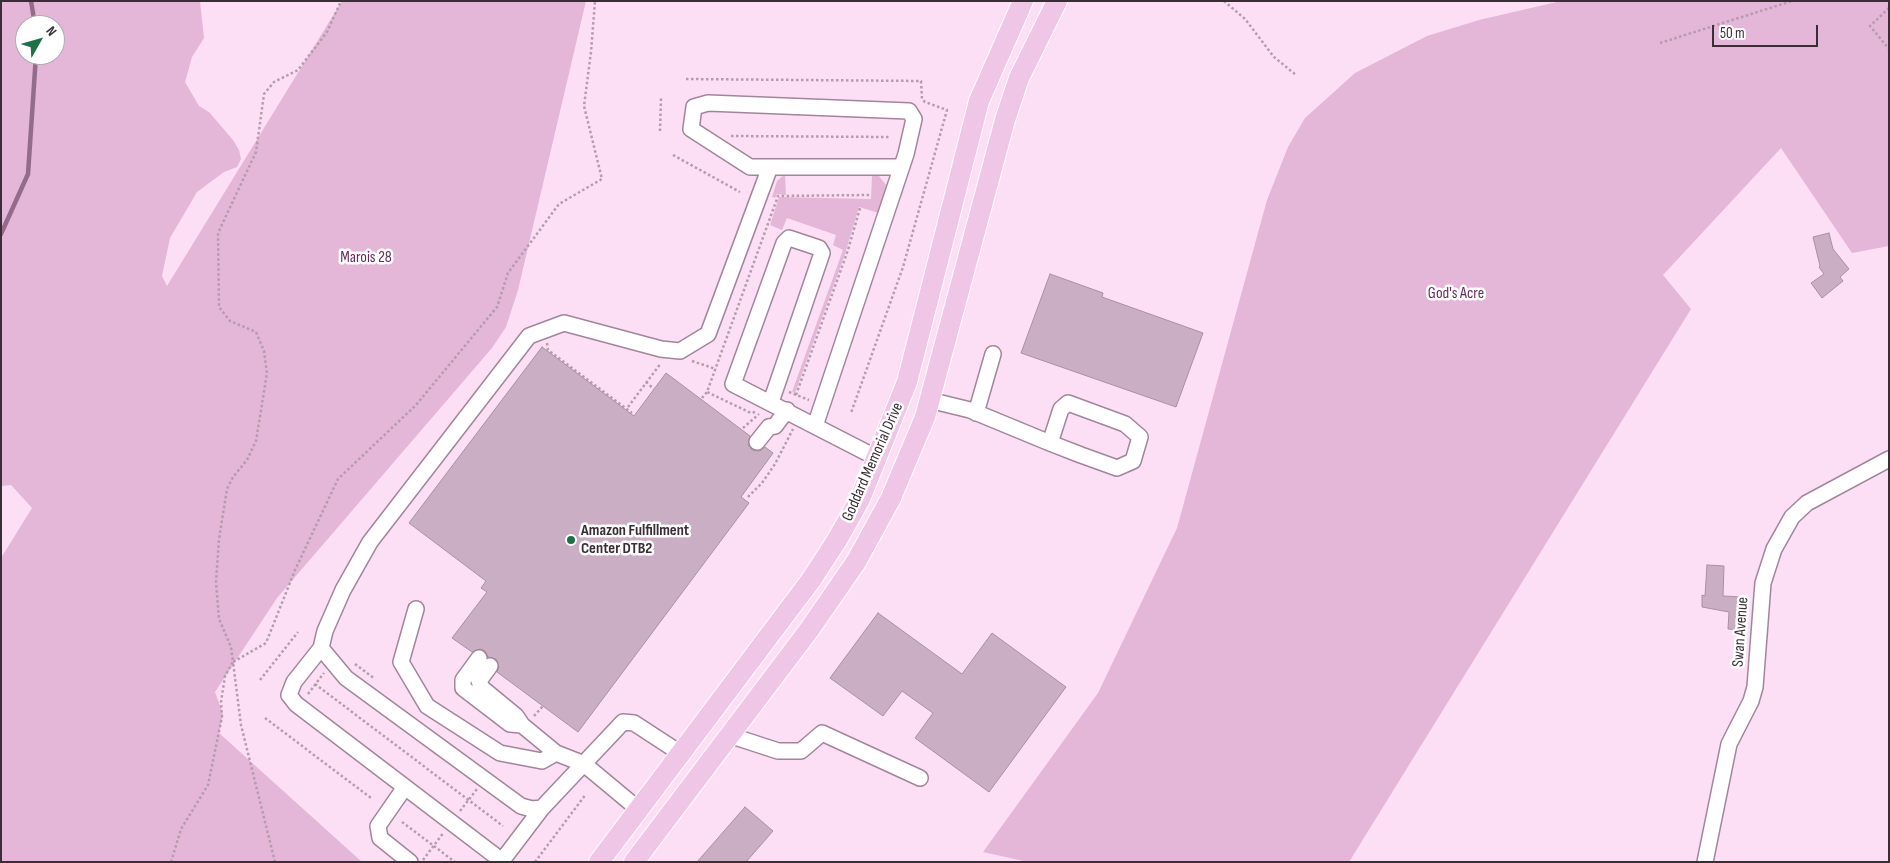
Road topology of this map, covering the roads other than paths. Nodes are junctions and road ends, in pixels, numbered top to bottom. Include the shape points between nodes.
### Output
1 (1023, 1) edge
2 (1057, 1) edge
3 (900, 167) junction
4 (770, 168) junction
5 (993, 354) dead end
6 (929, 400) junction
7 (767, 407) junction
8 (787, 410) junction
9 (976, 413) junction
10 (815, 426) junction
11 (1050, 443) junction
12 (762, 445) dead end
13 (877, 458) junction
14 (1889, 459) edge
15 (416, 609) dead end
16 (321, 648) junction
17 (484, 662) dead end
18 (729, 735) junction
19 (556, 753) junction
20 (680, 753) junction
21 (584, 764) junction
22 (920, 778) dead end
23 (405, 788) junction
24 (542, 808) junction
25 (638, 809) junction
26 (502, 861) edge
27 (410, 862) edge
28 (599, 862) edge
29 (634, 862) edge
30 (1705, 862) edge

1 - 13 main road, Goddard Memorial Drive via 979,101 908,382
2 - 6 main road, Goddard Memorial Drive via 1019,78 1004,120
3 - 4 street
3 - 4 street via 914,120 909,111 708,103 694,107 691,129 750,167
3 - 10 street
4 - 16 street via 708,334 680,351 661,349 564,323 529,336 370,542 343,590
5 - 9 street
6 - 9 street
6 - 18 main road, Goddard Memorial Drive via 891,498 856,562
7 - 7 street via 733,384 784,243 789,238 819,248 822,253
7 - 8 street
8 - 10 street
8 - 12 street via 775,426 768,427
9 - 11 street
10 - 13 street
11 - 11 street via 1117,468 1133,461 1140,437 1125,424 1068,403 1060,409
13 - 20 main road, Goddard Memorial Drive via 860,499 824,560
14 - 30 street, Swan Avenue via 1807,503 1792,517 1774,549 1762,590 1755,687 1729,744
15 - 19 street via 401,662 428,706 500,753 542,761
16 - 23 street via 294,682 289,695 298,706
16 - 24 street via 346,678 521,806
17 - 19 street via 479,681 482,688 525,720
18 - 22 street via 778,751 801,751 822,733
18 - 29 main road, Goddard Memorial Drive
19 - 21 street
20 - 21 street via 634,723 623,722
20 - 25 main road, Goddard Memorial Drive
21 - 24 street
21 - 25 street
23 - 26 street
23 - 27 street via 378,826 380,838
24 - 26 street
25 - 28 main road, Goddard Memorial Drive

